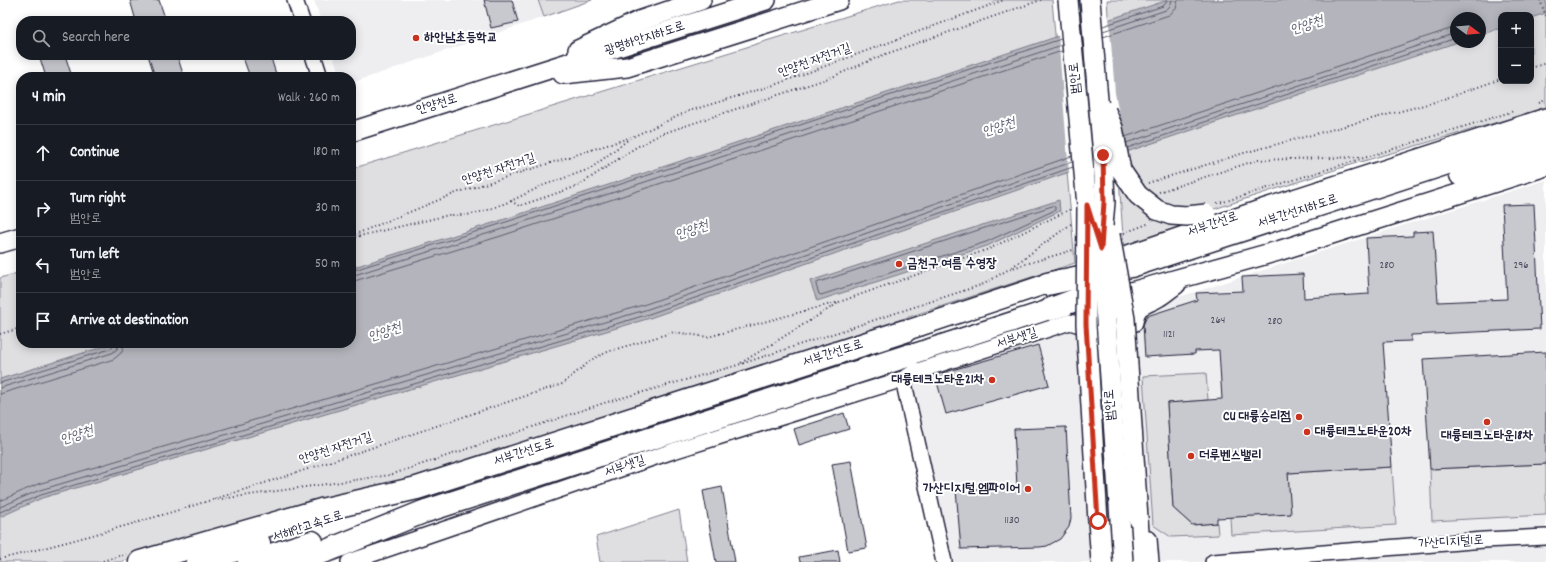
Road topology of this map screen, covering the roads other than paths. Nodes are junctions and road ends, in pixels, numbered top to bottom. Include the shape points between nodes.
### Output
1 (295, 0) edge
2 (701, 0) edge
3 (766, 0) edge
4 (839, 0) edge
5 (1068, 0) edge
6 (1090, 0) edge
7 (300, 16) edge
8 (315, 60) edge
9 (318, 72) edge
10 (524, 78) junction
11 (1097, 88) junction
12 (1541, 111) edge
13 (1529, 122) edge
14 (356, 130) edge
15 (1546, 148) edge
16 (1546, 166) edge
17 (1096, 204) junction
18 (16, 238) edge
19 (0, 243) edge
20 (1189, 275) junction
21 (1047, 284) joint
22 (1051, 309) junction
23 (1127, 324) junction
24 (1096, 330) junction
25 (905, 331) joint
26 (910, 355) joint
27 (903, 379) junction
28 (417, 488) junction
29 (423, 512) junction
30 (1546, 536) edge
31 (140, 562) edge
32 (198, 562) edge
33 (249, 562) edge
34 (294, 562) edge
35 (349, 562) edge
36 (944, 562) edge
37 (1101, 562) edge
38 (1112, 562) edge
39 (1123, 562) edge
40 (1140, 562) edge
41 (1151, 562) edge
42 (1213, 562) edge

1 - 7 street
2 - 10 main road via 639,21
3 - 10 main road, 광명하안지하도로
4 - 10 main road via 627,67
5 - 17 main road, 범안로, bridge
6 - 11 main road, 범안로
8 - 9 street
10 - 14 main road, 안양천로
11 - 13 main road, bridge via 1113,128 1121,170 1138,195 1157,210 1170,215 1187,216 1503,127
11 - 17 main road, 범안로, bridge via 1103,155
12 - 13 main road
13 - 21 highway, 서부간선지하도로 via 1131,266
15 - 22 highway, 서부간선지하도로 via 1138,277
16 - 20 main road via 1278,251
17 - 37 main road, bridge via 1086,324
17 - 39 main road, 범안로, bridge
17 - 40 main road, bridge via 1125,319
18 - 19 main road
20 - 22 main road via 1131,292
20 - 23 main road via 1157,298 1140,305
21 - 25 main road
22 - 26 main road
23 - 24 street, 서부샛길
23 - 40 street via 1132,540
23 - 41 street
24 - 27 street, 서부샛길 via 1070,322 915,372
24 - 38 street
25 - 28 highway, 서부간선도로
26 - 29 highway, 서부간선도로
27 - 35 street, 서부샛길 via 673,451
27 - 36 street
28 - 31 highway, 서부간선도로 via 321,510
28 - 32 highway, 서해안고속도로 via 321,523
29 - 33 highway, 서해안고속도로 via 326,537
29 - 34 highway, 서부간선도로
30 - 42 street, 가산디지털1로

